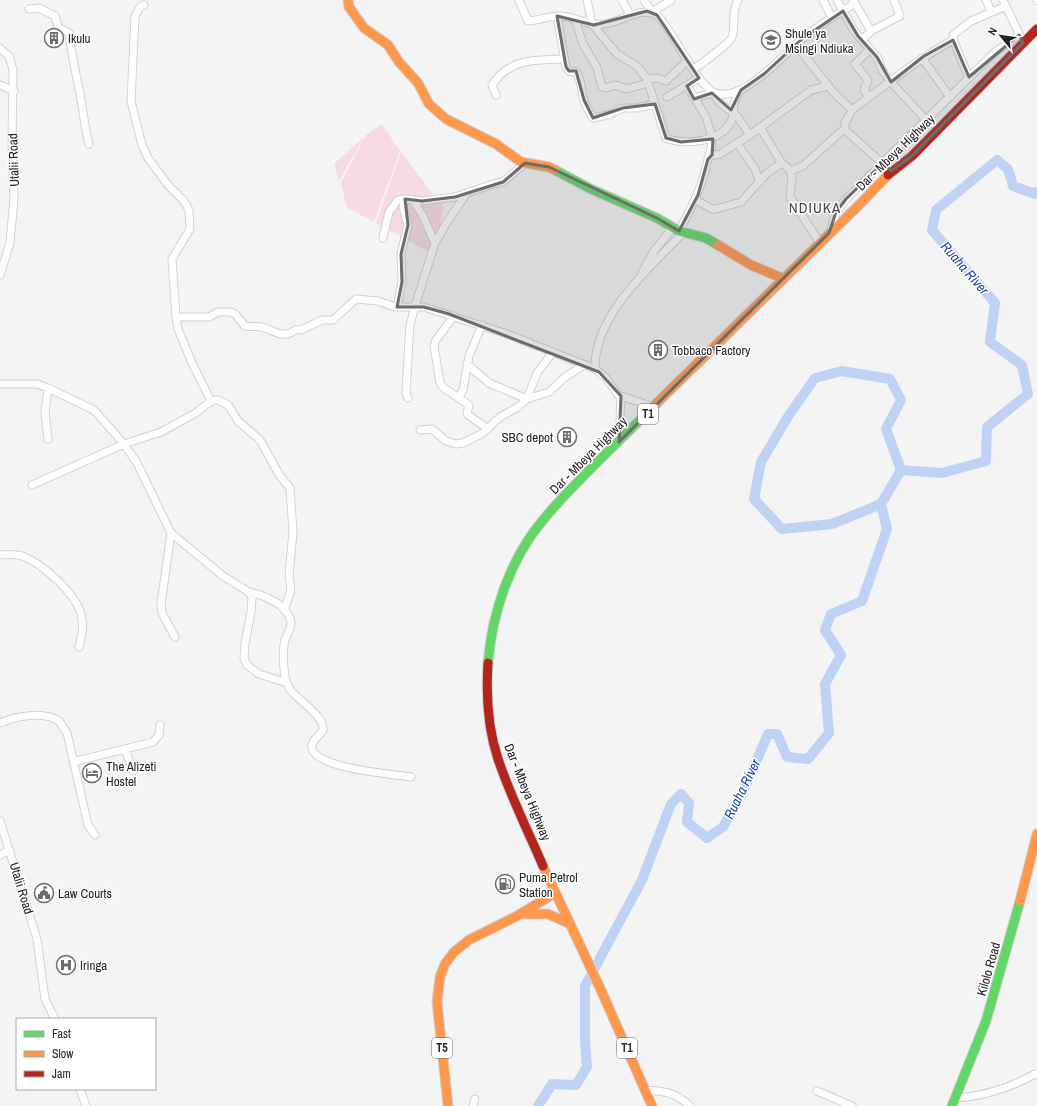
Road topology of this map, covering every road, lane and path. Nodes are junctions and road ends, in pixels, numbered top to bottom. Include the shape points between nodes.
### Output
1 (348, 0) edge
2 (520, 0) edge
3 (587, 0) edge
4 (622, 0) edge
5 (644, 0) edge
6 (670, 0) edge
7 (738, 0) edge
8 (823, 0) edge
9 (837, 0) edge
10 (894, 0) edge
11 (986, 0) edge
12 (854, 2) edge
13 (1005, 3) edge
14 (144, 5) dead end
15 (29, 9) dead end
16 (843, 11) junction
17 (991, 11) junction
18 (652, 12) junction
19 (630, 15) junction
20 (557, 16) junction
21 (832, 18) junction
22 (575, 19) junction
23 (592, 24) junction
24 (1037, 29) edge
25 (871, 31) junction
26 (1021, 39) junction
27 (862, 40) junction
28 (953, 40) junction
29 (796, 45) junction
30 (0, 48) edge
31 (870, 50) junction
32 (922, 58) junction
33 (564, 59) junction
34 (688, 60) junction
35 (694, 69) junction
36 (699, 78) junction
37 (969, 78) junction
38 (648, 81) junction
39 (891, 82) junction
40 (0, 85) edge
41 (687, 86) junction
42 (828, 86) junction
43 (741, 90) junction
44 (14, 91) junction
45 (711, 91) junction
46 (496, 95) dead end
47 (667, 97) dead end
48 (693, 97) junction
49 (869, 97) junction
50 (950, 97) junction
51 (655, 104) junction
52 (852, 110) junction
53 (733, 112) junction
54 (926, 120) junction
55 (760, 128) junction
56 (844, 129) junction
57 (750, 135) junction
58 (712, 137) junction
59 (737, 143) junction
60 (89, 144) dead end
61 (712, 148) junction
62 (720, 154) junction
63 (709, 156) junction
64 (525, 163) junction
65 (782, 163) junction
66 (883, 163) junction
67 (790, 171) junction
68 (891, 171) junction
69 (760, 182) junction
70 (467, 193) junction
71 (404, 199) junction
72 (413, 200) junction
73 (696, 200) junction
74 (679, 230) junction
75 (829, 233) junction
76 (384, 238) dead end
77 (820, 243) junction
78 (435, 244) junction
79 (642, 273) junction
80 (0, 275) edge
81 (782, 278) junction
82 (415, 306) junction
83 (397, 307) junction
84 (454, 316) junction
85 (176, 318) junction
86 (482, 326) junction
87 (553, 352) junction
88 (467, 364) junction
89 (584, 365) junction
90 (595, 369) junction
91 (0, 384) edge
92 (48, 388) junction
93 (621, 396) junction
94 (408, 398) dead end
95 (460, 398) junction
96 (527, 399) junction
97 (211, 401) junction
98 (654, 407) junction
99 (488, 429) junction
100 (420, 430) dead end
101 (48, 439) dead end
102 (620, 442) junction
103 (124, 444) junction
104 (32, 485) dead end
105 (171, 532) junction
106 (0, 555) edge
107 (249, 592) junction
108 (284, 610) junction
109 (175, 637) dead end
110 (79, 647) dead end
111 (287, 683) junction
112 (0, 723) edge
113 (160, 725) dead end
114 (125, 749) junction
115 (73, 762) junction
116 (134, 771) dead end
117 (411, 777) dead end
118 (0, 821) edge
119 (1037, 834) edge
120 (95, 835) dead end
121 (10, 850) junction
122 (0, 855) edge
123 (546, 870) junction
124 (556, 897) junction
125 (534, 908) junction
126 (570, 924) junction
127 (54, 1018) edge
128 (1037, 1073) edge
129 (80, 1090) edge
130 (645, 1090) junction
131 (817, 1091) dead end
132 (954, 1102) edge
133 (86, 1106) edge
134 (448, 1106) edge
135 (652, 1106) edge
136 (690, 1106) edge
137 (852, 1106) edge

1 - 64 main road via 350,9 364,28 388,45 418,83 436,112 496,144
2 - 20 street via 528,21
3 - 23 street
4 - 19 street
5 - 18 street
6 - 18 street
7 - 35 street via 733,14 733,33 730,41
8 - 21 street
9 - 16 street
10 - 25 street via 900,16
11 - 17 street
12 - 16 street
12 - 25 street
13 - 17 street
13 - 26 street
14 - 85 street via 135,16 130,88 136,127 148,158 187,205 190,217 190,229 172,259
15 - 60 street via 39,8 55,16 58,27 69,33 84,128
16 - 21 street
16 - 27 street
17 - 28 street via 964,25 953,34
18 - 19 street
18 - 34 street via 662,21
19 - 23 street via 605,24
20 - 22 street
20 - 33 street
21 - 29 street
22 - 23 street
22 - 38 street via 583,44 597,68 602,87 614,85 627,89
23 - 38 street via 617,54 637,66
24 - 26 main road, Dar - Mbeya Highway / T1
25 - 27 street
26 - 37 street via 994,53
26 - 68 main road, Dar - Mbeya Highway / T1 via 912,156
27 - 31 street
28 - 32 street
28 - 37 street
29 - 42 street
29 - 43 street via 764,74
30 - 44 street, Utalii Road via 9,56
31 - 39 street via 880,60 882,70
31 - 49 street via 855,64 868,80 864,90
32 - 39 street
32 - 50 street
33 - 46 street via 528,61 508,68 493,83
33 - 51 street via 567,70 578,74 584,100 593,118 623,108
34 - 35 street
34 - 38 street via 666,81 657,78
35 - 36 street
36 - 41 street
36 - 45 street
37 - 50 street
38 - 51 street
39 - 49 street
39 - 54 street
40 - 44 street
41 - 47 street
41 - 48 street
42 - 52 street
42 - 55 street via 811,90
43 - 45 street via 722,94
43 - 53 street via 734,103
44 - 80 street, Utalii Road via 13,214 10,243
45 - 48 street
45 - 53 street via 720,103
48 - 58 street via 706,117
49 - 52 street
50 - 54 street
51 - 58 street via 666,138 681,142
52 - 56 street
53 - 57 street
53 - 58 street via 729,124 722,132
54 - 66 street
55 - 57 street
55 - 65 street
56 - 66 street
56 - 67 street via 804,165
57 - 59 street
58 - 61 street
59 - 62 street
59 - 69 street via 755,169
61 - 62 street
61 - 63 street
62 - 63 street
63 - 73 street
64 - 70 street via 503,182
64 - 74 main road via 549,167
65 - 67 street
65 - 69 street via 767,173
66 - 68 street
66 - 75 street via 842,204 836,212
67 - 77 street via 790,196
68 - 75 main road, Dar - Mbeya Highway / T1
69 - 73 street via 741,202 721,209 712,209
70 - 72 street via 443,199
70 - 78 street
71 - 72 street
71 - 76 street via 396,201 389,212
71 - 83 street via 403,207 408,225 401,254 402,282
72 - 78 street
73 - 74 street
74 - 79 street via 649,268
74 - 79 street via 654,251
74 - 81 main road via 706,238 752,265
75 - 77 main road, Dar - Mbeya Highway / T1
77 - 81 main road, Dar - Mbeya Highway / T1
78 - 82 street
79 - 90 street via 605,325 598,346
81 - 98 main road, Dar - Mbeya Highway / T1
82 - 83 street
82 - 84 street
82 - 94 street via 410,325 406,393
83 - 85 street via 378,301 356,299 333,320 322,320 283,335 262,327 245,326 230,312 220,312 209,317
84 - 86 street
84 - 95 street via 434,346 440,383
85 - 97 street via 178,329
86 - 87 street
86 - 88 street
87 - 89 street
87 - 96 street via 535,378
88 - 95 street
88 - 96 street via 489,383
89 - 90 street
89 - 96 street via 565,377 549,392
90 - 93 street
91 - 92 street via 37,384
92 - 101 street via 45,413
92 - 103 street via 94,410
93 - 98 street
93 - 102 street
95 - 99 street via 469,405 468,416
96 - 99 street via 500,417
97 - 103 street via 194,414 161,432
97 - 108 street via 218,400 228,405 238,421 260,440 280,476 290,488 293,532 291,590
98 - 102 main road, Dar - Mbeya Highway / T1
99 - 100 street via 476,437 456,444 446,441 432,429
102 - 123 main road, Dar - Mbeya Highway / T1 via 567,494 526,543 504,588 490,642 487,682 491,730 498,759
103 - 104 street
103 - 105 street via 144,473
105 - 107 street via 223,576
105 - 109 street via 161,604 162,612
106 - 110 street via 14,554 32,561 56,579 69,593 77,604 83,622
107 - 108 street via 271,600
107 - 111 street via 253,603 244,658 247,665 259,674
108 - 111 street via 291,624 284,644
111 - 117 street via 290,690 321,722 322,730 312,748 321,759 346,767
112 - 115 street via 21,716 56,719 67,733
113 - 114 street via 156,740
114 - 115 street
114 - 116 street
115 - 120 street via 88,824
118 - 121 street, Utalii Road
119 - 132 main road, Kilolo Road via 1016,919 988,1014
121 - 122 street
121 - 127 street, Utalii Road via 37,939 45,1000
123 - 124 main road, Dar - Mbeya Highway / T1
123 - 125 main road via 545,886
124 - 125 main road, T5
124 - 126 main road, T1
125 - 126 main road
125 - 134 main road, T5 via 469,940 454,952 445,964 437,989
126 - 130 main road, T1
128 - 132 street via 1011,1086
129 - 133 street
130 - 135 main road, T1
130 - 136 street via 665,1091
131 - 137 street

